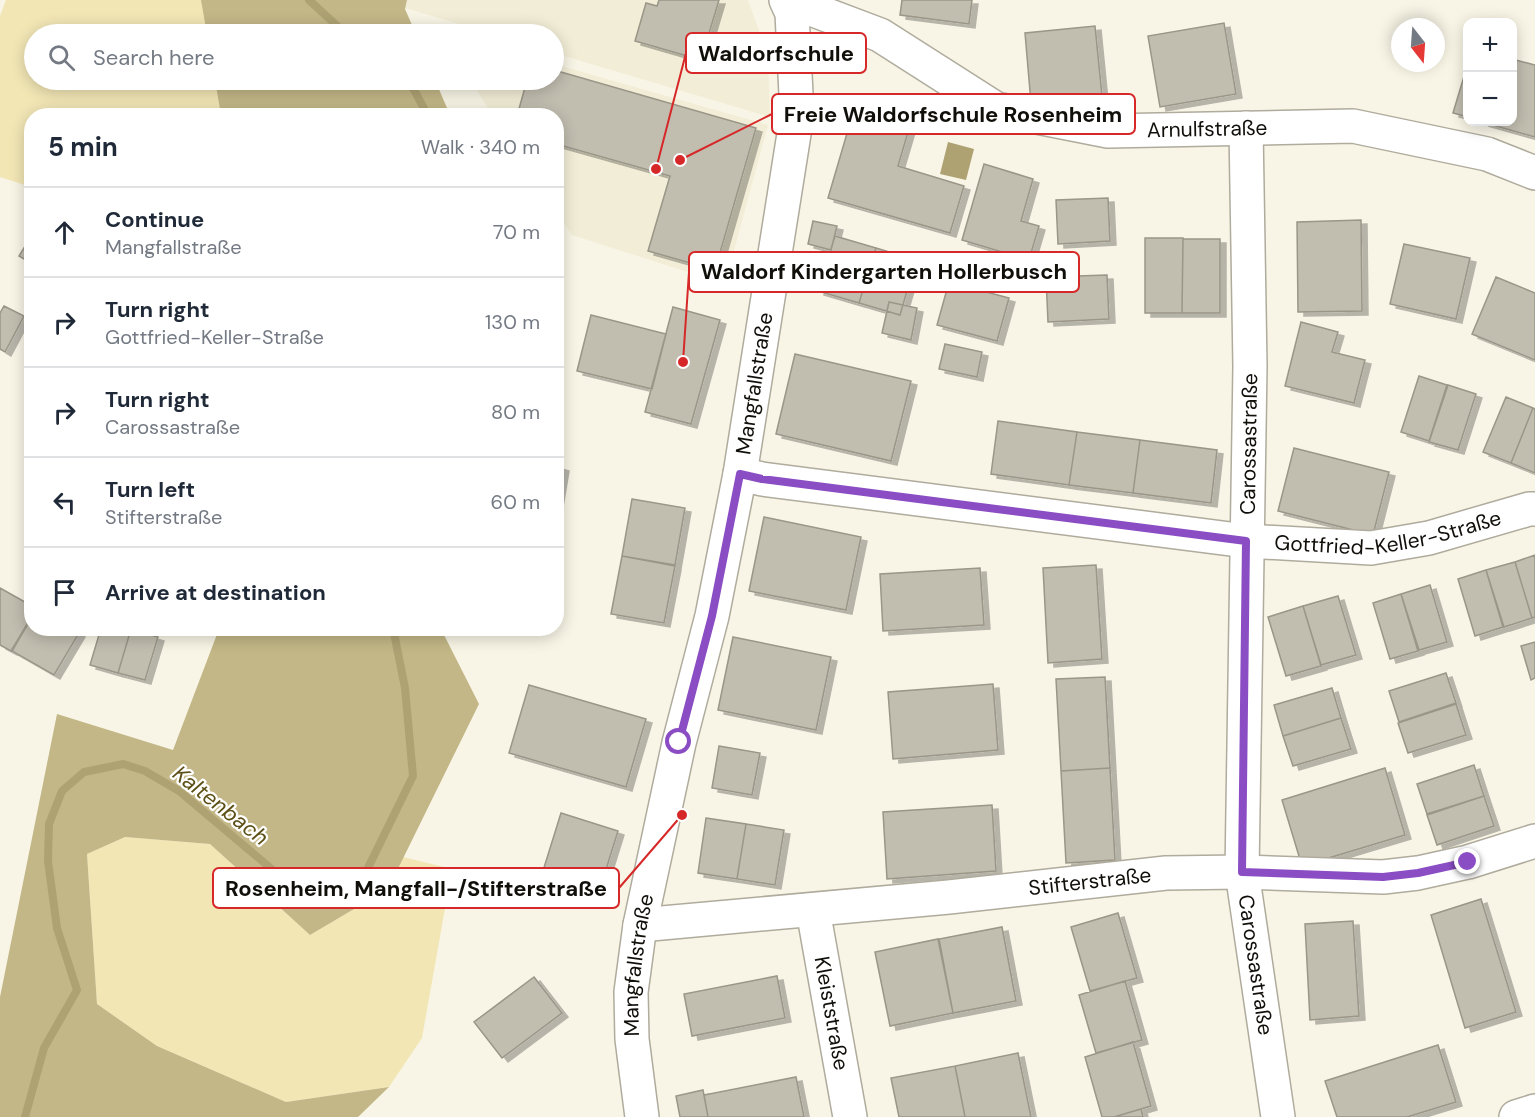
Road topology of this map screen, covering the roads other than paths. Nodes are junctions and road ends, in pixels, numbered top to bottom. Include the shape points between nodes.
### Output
1 (789, 7) edge
2 (1246, 128) junction
3 (1535, 173) edge
4 (740, 474) junction
5 (1535, 509) edge
6 (1246, 541) junction
7 (1535, 842) edge
8 (1242, 872) junction
9 (813, 910) junction
10 (640, 925) junction
11 (1535, 1111) edge
12 (642, 1117) edge
13 (850, 1117) edge
14 (1278, 1117) edge
15 (1516, 1117) edge

1 - 2 street, Arnulfstraße via 810,9 880,35 996,109 1108,131
1 - 4 street, Mangfallstraße via 797,115
2 - 3 street, Arnulfstraße via 1353,126 1487,154
2 - 6 street, Carossastraße via 1250,366
4 - 6 street, Gottfried-Keller-Straße
4 - 10 street, Mangfallstraße via 712,616 679,742
5 - 6 street, Gottfried-Keller-Straße via 1429,538 1371,548
6 - 8 street, Carossastraße
7 - 8 street, Stifterstraße via 1468,862 1383,877
8 - 9 street, Stifterstraße via 1166,873
8 - 14 street, Carossastraße
9 - 10 street, Stifterstraße
9 - 13 street, Kleiststraße
10 - 12 street, Mangfallstraße via 632,992 632,1039
11 - 15 street

